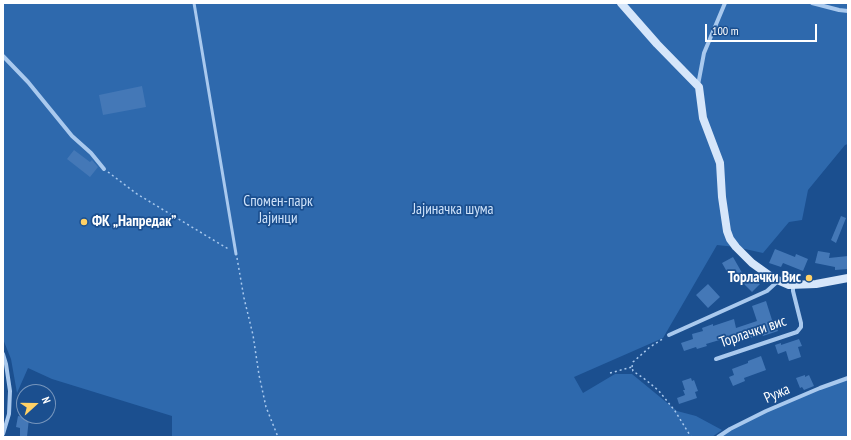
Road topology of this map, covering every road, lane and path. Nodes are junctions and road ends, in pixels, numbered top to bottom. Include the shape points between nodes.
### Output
1 (194, 3) edge
2 (620, 3) edge
3 (725, 3) edge
4 (812, 3) edge
5 (848, 11) edge
6 (3, 56) edge
7 (698, 85) junction
8 (104, 169) joint
9 (236, 254) junction
10 (848, 278) edge
11 (778, 281) junction
12 (793, 286) junction
13 (669, 335) joint
14 (3, 354) edge
15 (716, 360) dead end
16 (632, 368) junction
17 (610, 373) dead end
18 (848, 378) edge
19 (3, 434) edge
20 (278, 437) edge
21 (691, 437) edge
22 (718, 437) edge

1 - 9 lane
2 - 7 street
3 - 7 street via 704,54
4 - 5 street
6 - 8 street
7 - 11 street via 703,118 720,163 727,231 743,255
8 - 9 path via 137,194
9 - 20 path via 266,407
10 - 12 street
11 - 12 street
11 - 13 street, Торлачки вис via 767,291
12 - 15 street, Торлачки вис via 801,323 797,332
13 - 16 path via 633,362
14 - 19 street via 10,391 9,414
16 - 17 path
16 - 21 path via 658,391 675,411
18 - 22 street, Ружа via 766,411

